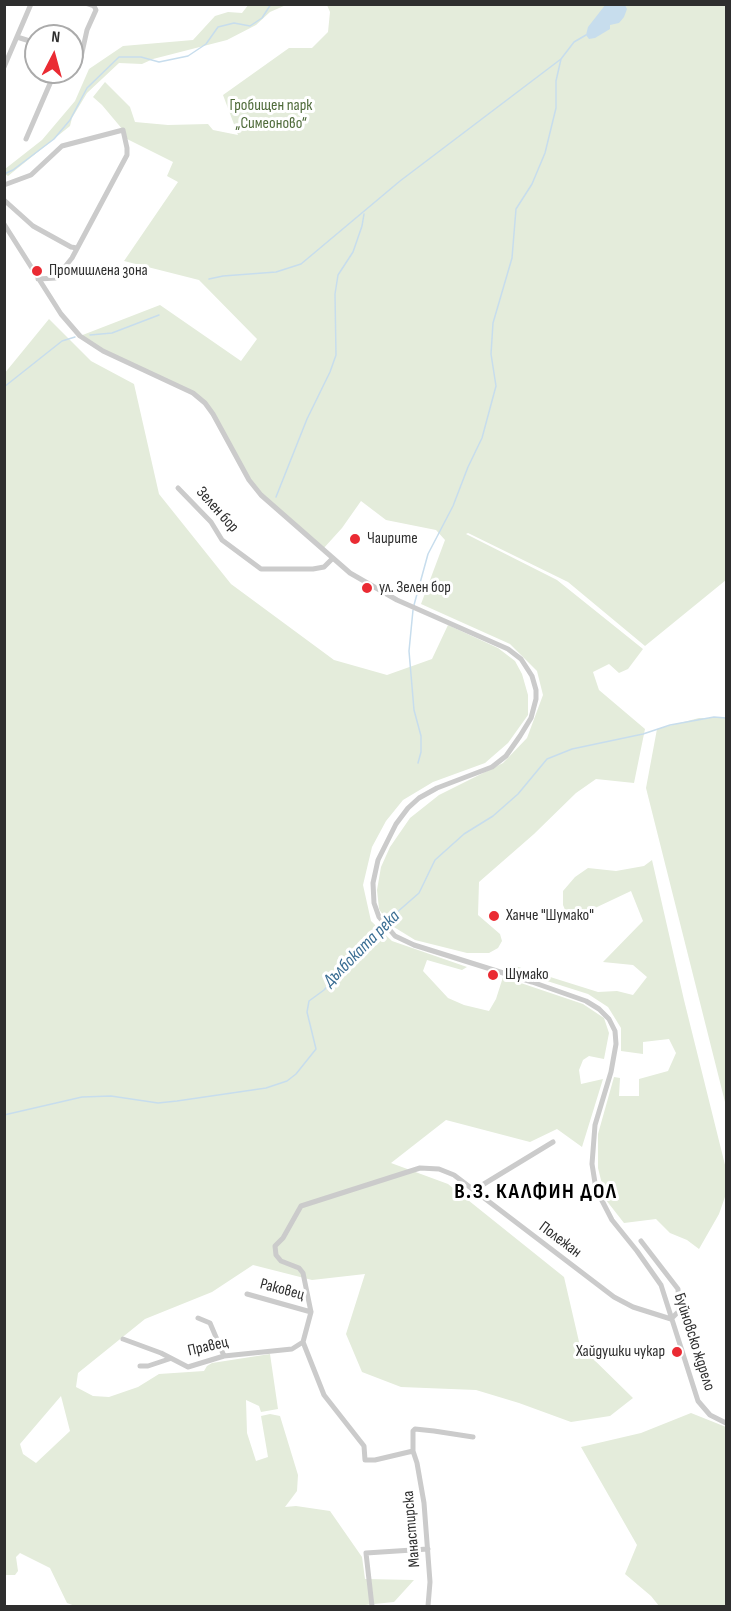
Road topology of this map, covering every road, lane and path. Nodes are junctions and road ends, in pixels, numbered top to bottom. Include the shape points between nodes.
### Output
1 (31, 4) edge
2 (88, 4) edge
3 (17, 37) junction
4 (24, 40) edge
5 (84, 42) edge
6 (5, 66) edge
7 (50, 84) edge
8 (26, 139) dead end
9 (4, 185) edge
10 (4, 200) edge
11 (4, 224) edge
12 (77, 248) junction
13 (38, 279) junction
14 (178, 488) dead end
15 (333, 558) junction
16 (553, 1142) dead end
17 (474, 1190) junction
18 (641, 1241) dead end
19 (246, 1294) dead end
20 (311, 1312) junction
21 (198, 1318) dead end
22 (671, 1319) junction
23 (123, 1339) dead end
24 (303, 1342) junction
25 (224, 1356) junction
26 (169, 1359) junction
27 (140, 1366) dead end
28 (726, 1423) edge
29 (473, 1437) dead end
30 (413, 1451) junction
31 (428, 1549) junction
32 (372, 1606) edge
33 (428, 1606) edge

1 - 3 street
2 - 5 street via 96,8
3 - 4 street
3 - 6 street
7 - 8 street
9 - 12 street via 31,175 62,146 123,130 127,155
10 - 12 street via 33,226
11 - 13 street
12 - 13 street via 56,278
13 - 15 street via 80,336 103,351 193,393 205,403 261,495
14 - 15 street, Зелен бор via 211,522 222,540 261,569 313,569 324,567
15 - 22 street, Буйновско ждрело via 374,588 508,649 521,659 532,676 536,699 531,718 506,756 492,767 419,798 396,824 378,860 374,903 395,936 586,1001 609,1019 616,1044 595,1125 592,1164 596,1189 612,1220 657,1279
16 - 17 street
17 - 20 street, Полежан via 454,1175 420,1168 301,1206 275,1246 281,1260 303,1273
17 - 22 street, Полежан via 614,1297
18 - 22 street via 678,1289 679,1311
19 - 20 street, Раковец
20 - 24 street
21 - 25 street via 210,1323
22 - 28 street, Буйновско ждрело via 698,1401 710,1415
23 - 26 street, Правец
24 - 25 street, Правец via 292,1349
24 - 30 street via 324,1395 364,1446 365,1460
25 - 26 street, Правец via 188,1367
26 - 27 street
29 - 30 street via 415,1429
30 - 31 street, Манастирска via 424,1499
31 - 32 street via 366,1553
31 - 33 street, Манастирска

